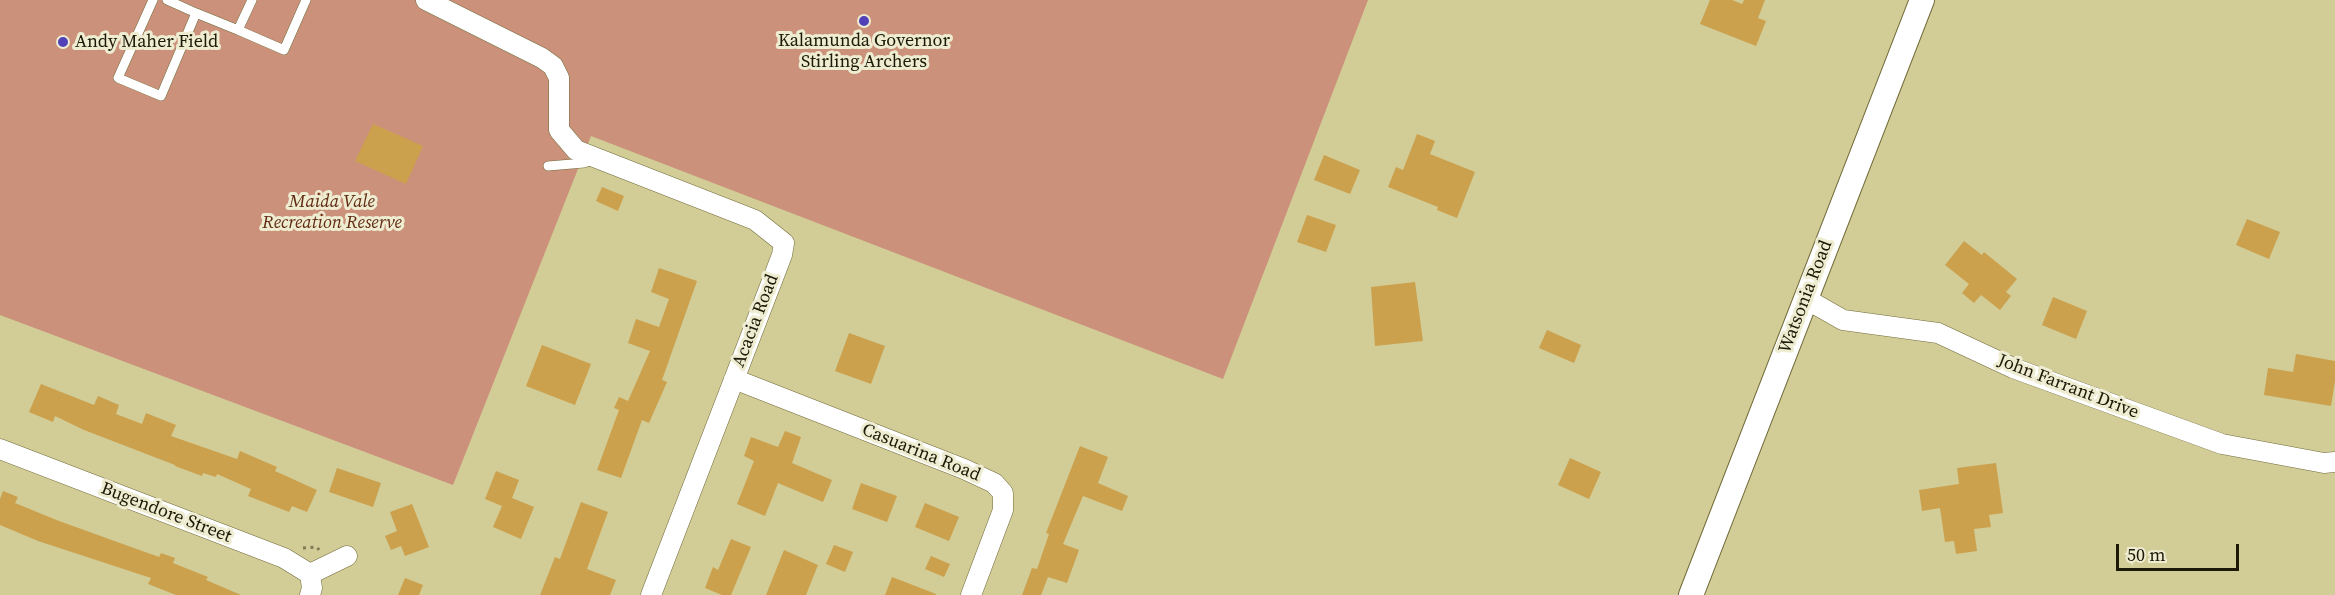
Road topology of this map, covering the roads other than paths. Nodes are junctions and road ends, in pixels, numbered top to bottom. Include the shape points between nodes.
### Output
1 (153, 0) edge
2 (167, 0) edge
3 (252, 0) edge
4 (306, 0) edge
5 (426, 0) edge
6 (1922, 0) edge
7 (196, 12) junction
8 (238, 30) junction
9 (594, 157) junction
10 (548, 166) dead end
11 (1806, 299) junction
12 (734, 379) junction
13 (0, 449) edge
14 (2335, 462) edge
15 (347, 556) dead end
16 (310, 574) junction
17 (310, 595) edge
18 (651, 595) edge
19 (971, 595) edge
20 (1691, 595) edge

1 - 7 lane via 118,78 161,96
2 - 7 lane
3 - 8 lane
4 - 8 lane via 284,50
5 - 9 street via 553,66 558,78 559,130 576,150
6 - 11 street, Watsonia Road
7 - 8 lane
9 - 10 lane via 591,162
9 - 12 street, Acacia Road via 755,220 784,243
11 - 14 street, John Farrant Drive via 1843,320 1938,333 2013,368 2222,444
11 - 20 street, Watsonia Road
12 - 18 street, Acacia Road
12 - 19 street, Casuarina Road via 994,483 1004,493 1004,510
13 - 16 street, Bugendore Street via 284,558
15 - 16 street
16 - 17 street

